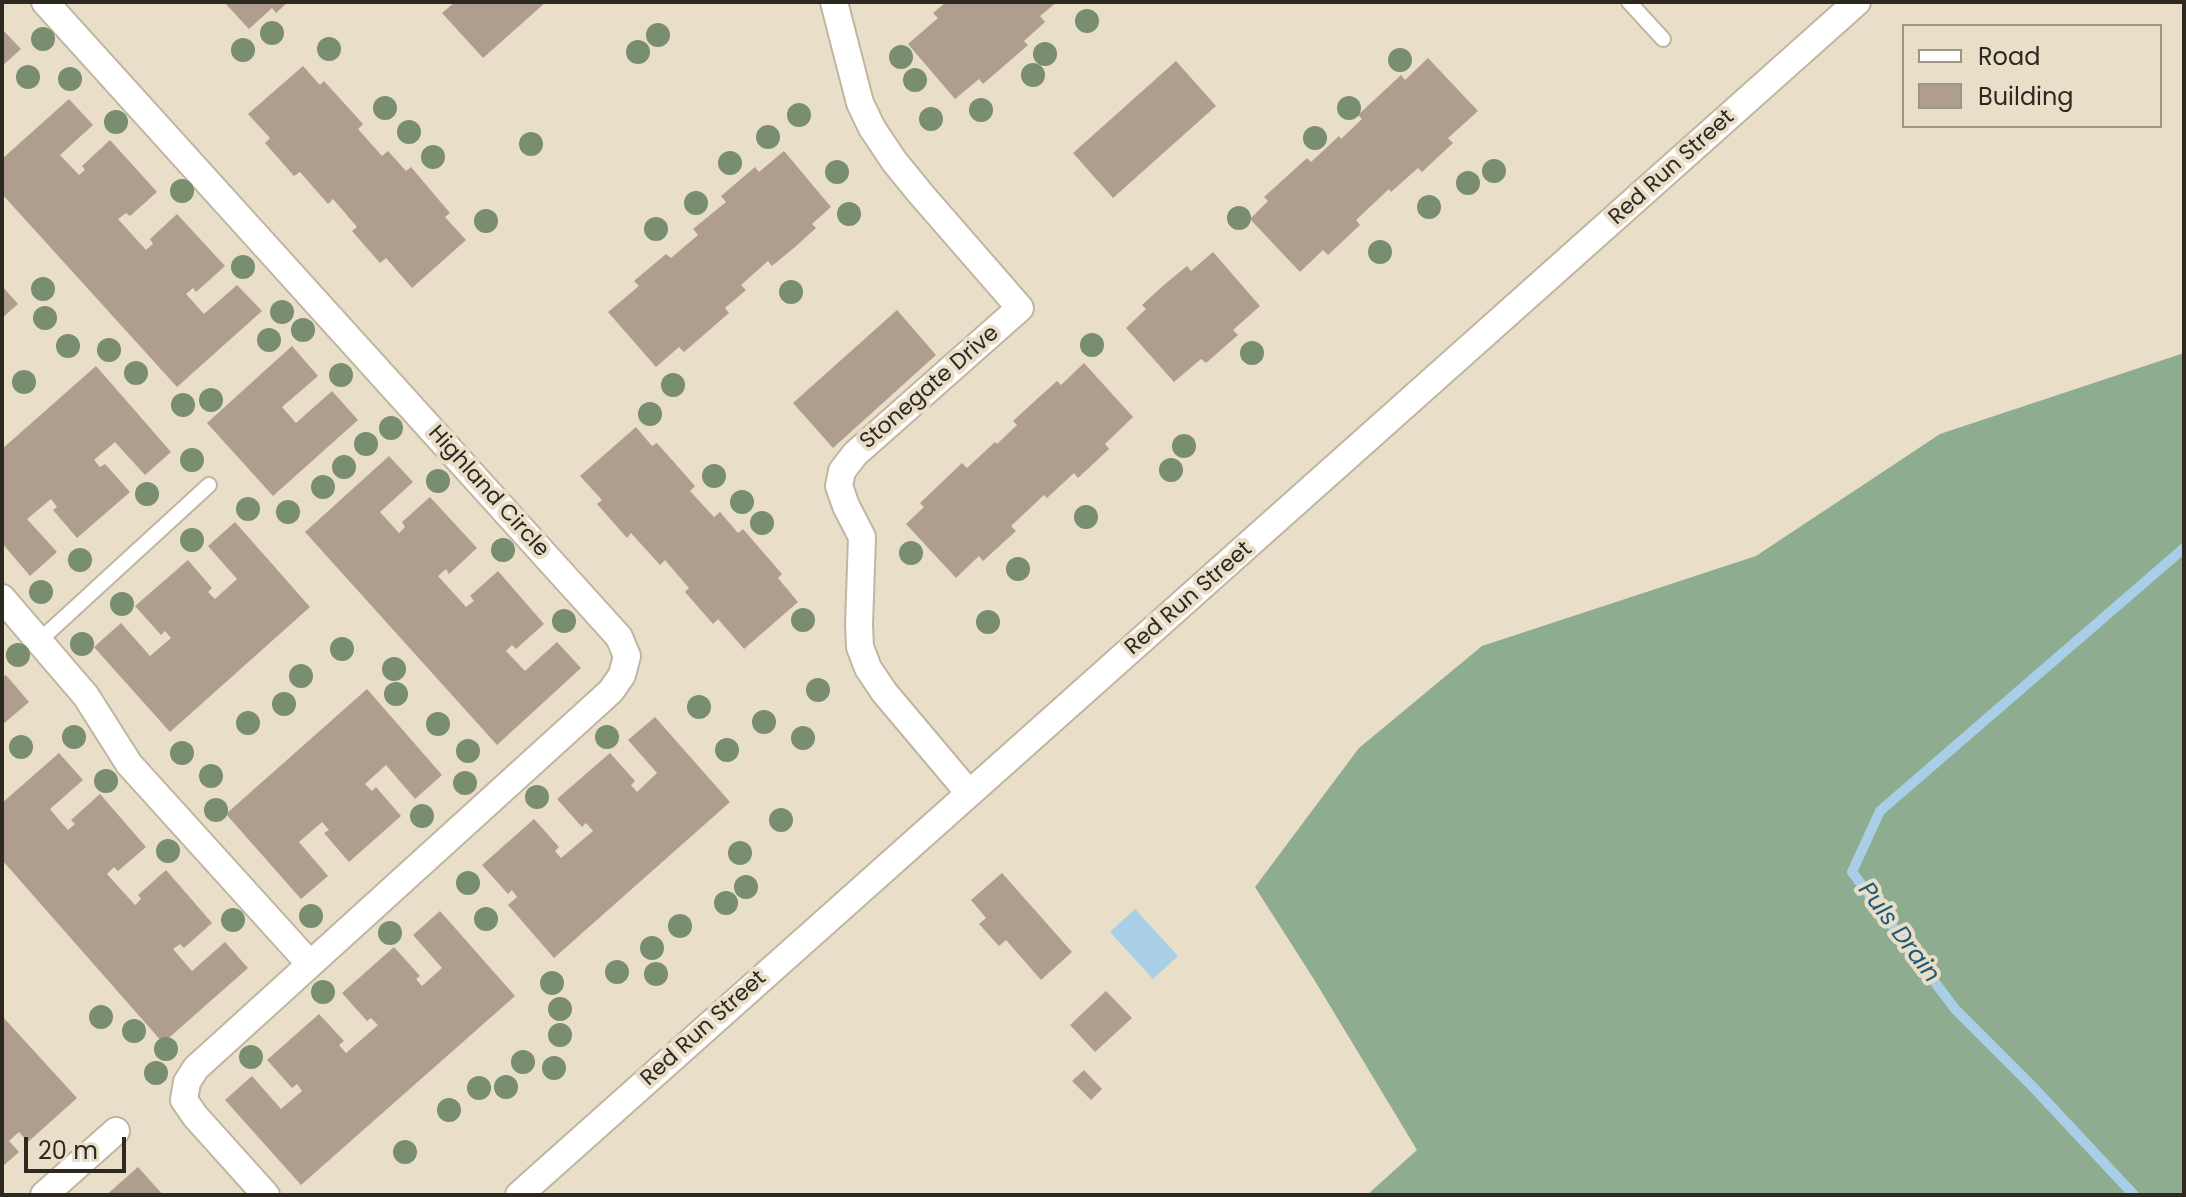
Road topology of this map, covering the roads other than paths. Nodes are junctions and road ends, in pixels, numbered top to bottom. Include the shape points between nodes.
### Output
1 (45, 2) edge
2 (834, 2) edge
3 (1629, 2) edge
4 (1857, 2) edge
5 (1663, 39) dead end
6 (209, 485) dead end
7 (2, 598) edge
8 (40, 640) junction
9 (969, 793) junction
10 (310, 964) junction
11 (116, 1131) dead end
12 (44, 1195) edge
13 (266, 1195) edge
14 (519, 1195) edge

1 - 10 street, Highland Circle via 619,637 627,656 611,691
2 - 9 street, Stonegate Drive via 860,103 872,128 911,183 1020,308 855,454 842,471 839,486 862,537 860,647 868,668
3 - 5 lane
4 - 9 street, Red Run Street
6 - 8 lane
7 - 8 street
8 - 10 street via 86,696 129,764
9 - 14 street, Red Run Street
10 - 13 street, Highland Circle via 187,1082 184,1100 195,1116
11 - 12 street

